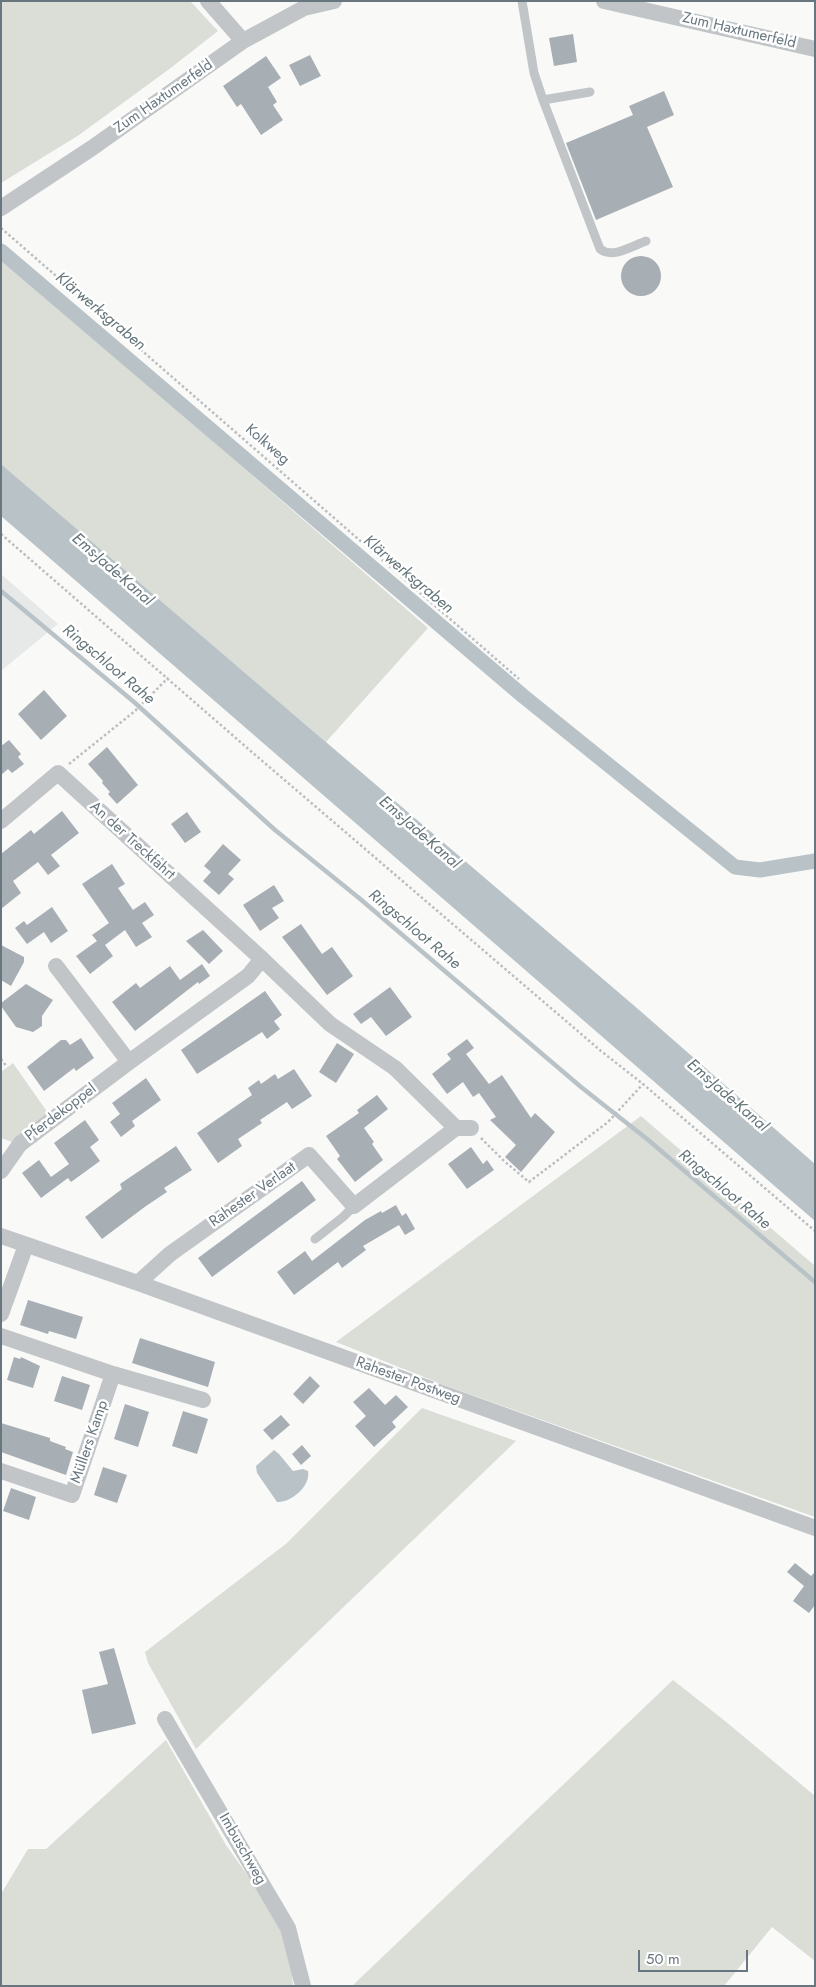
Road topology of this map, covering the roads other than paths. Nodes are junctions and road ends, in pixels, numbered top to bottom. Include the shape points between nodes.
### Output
1 (208, 1) edge
2 (334, 1) edge
3 (522, 1) edge
4 (604, 1) edge
5 (243, 41) junction
6 (814, 46) edge
7 (590, 92) dead end
8 (543, 100) junction
9 (1, 208) edge
10 (646, 241) dead end
11 (1, 821) edge
12 (262, 959) junction
13 (56, 966) dead end
14 (128, 1062) junction
15 (1, 1171) edge
16 (354, 1206) junction
17 (1, 1236) edge
18 (315, 1239) dead end
19 (26, 1245) junction
20 (138, 1283) junction
21 (1, 1314) edge
22 (1, 1336) edge
23 (113, 1374) junction
24 (204, 1400) dead end
25 (1, 1471) edge
26 (815, 1528) edge
27 (165, 1719) dead end
28 (303, 1986) edge

1 - 5 street
2 - 5 street, Zum Haxtumerfeld via 304,8
3 - 8 lane via 534,73
4 - 6 street, Zum Haxtumerfeld
5 - 9 street, Zum Haxtumerfeld
7 - 8 lane
8 - 10 lane via 600,249 613,253
11 - 12 street, An der Treckfahrt via 58,773
12 - 14 street, Pferdekoppel via 248,976
12 - 16 street via 330,1024 395,1068 464,1128
13 - 14 street
14 - 15 street, Pferdekoppel via 20,1144
16 - 18 lane
16 - 20 street, Rahester Verlaat via 309,1155 170,1254
17 - 19 street, Rahester Postweg
19 - 20 street, Rahester Postweg
19 - 21 street
20 - 26 street, Rahester Postweg
22 - 23 street
23 - 24 street
23 - 25 street, Müllers Kamp via 72,1495
27 - 28 street, Imbuschweg via 288,1928

